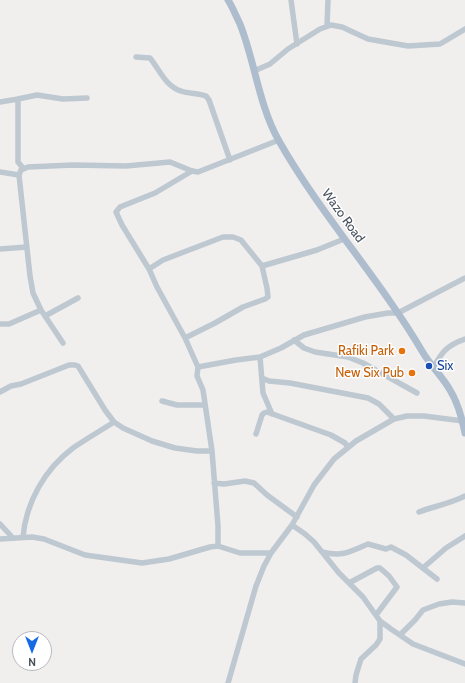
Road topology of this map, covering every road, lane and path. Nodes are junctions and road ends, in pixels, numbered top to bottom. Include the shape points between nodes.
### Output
1 (228, 0) edge
2 (291, 0) edge
3 (328, 0) edge
4 (327, 26) junction
5 (465, 29) edge
6 (297, 44) junction
7 (136, 57) dead end
8 (254, 71) junction
9 (87, 98) dead end
10 (18, 99) junction
11 (0, 102) edge
12 (279, 140) junction
13 (230, 160) junction
14 (23, 168) junction
15 (192, 171) junction
16 (0, 172) edge
17 (19, 175) junction
18 (344, 239) junction
19 (27, 246) junction
20 (0, 249) edge
21 (262, 266) junction
22 (149, 269) junction
23 (465, 278) edge
24 (78, 298) dead end
25 (41, 310) junction
26 (398, 313) junction
27 (45, 316) junction
28 (0, 324) edge
29 (185, 338) junction
30 (465, 338) edge
31 (294, 340) junction
32 (63, 343) dead end
33 (260, 357) junction
34 (198, 367) junction
35 (433, 368) junction
36 (262, 378) junction
37 (0, 392) edge
38 (417, 393) dead end
39 (162, 401) dead end
40 (205, 405) junction
41 (272, 414) junction
42 (394, 419) junction
43 (463, 421) junction
44 (114, 422) junction
45 (465, 433) edge
46 (256, 434) dead end
47 (348, 447) junction
48 (212, 451) junction
49 (214, 483) junction
50 (465, 496) edge
51 (419, 512) dead end
52 (297, 516) junction
53 (0, 524) edge
54 (292, 525) junction
55 (465, 536) edge
56 (23, 537) junction
57 (13, 538) junction
58 (0, 539) edge
59 (218, 546) junction
60 (322, 552) junction
61 (271, 553) junction
62 (424, 567) junction
63 (437, 579) dead end
64 (349, 583) junction
65 (465, 603) edge
66 (376, 615) junction
67 (380, 621) junction
68 (400, 636) junction
69 (465, 664) edge
70 (228, 683) edge
71 (355, 683) edge

1 - 8 main road, Wazo Road via 247,43
2 - 6 street
3 - 4 street
4 - 5 street via 342,27 368,39 408,46 440,44
4 - 6 street
6 - 8 street via 270,64
7 - 13 street via 150,58 162,75 179,91 206,96
8 - 12 main road, Wazo Road via 266,111
9 - 10 street via 37,95
10 - 11 street
10 - 14 street via 18,162
12 - 13 street
12 - 18 main road, Wazo Road via 316,200
13 - 15 street via 207,170
14 - 15 street via 73,165 126,166 170,162
14 - 17 street
15 - 22 street via 155,193 116,210 122,225
16 - 17 street
17 - 19 street
18 - 21 street via 317,250
18 - 26 main road, Wazo Road
19 - 20 street
19 - 25 street via 33,293
21 - 22 street via 241,240 224,237 163,260
21 - 29 street via 268,297 242,307
22 - 29 street
23 - 26 street
24 - 27 street
25 - 27 street
25 - 28 street via 8,324
26 - 31 street via 365,317
26 - 35 main road, Wazo Road
27 - 32 street
29 - 34 street
30 - 35 street via 442,352
31 - 33 street
31 - 38 street via 315,352 348,357 363,363
33 - 34 street
33 - 36 street
34 - 40 street via 197,376 204,390
35 - 43 main road, Wazo Road via 450,390
36 - 41 street via 263,393
36 - 42 street via 368,398 380,404
37 - 44 street via 69,365 75,365
39 - 40 street via 177,405
40 - 48 street
41 - 46 street via 262,415
41 - 47 street via 331,435
42 - 43 street via 424,416
42 - 47 street
43 - 45 main road, Wazo Road
44 - 48 street via 152,441 175,448
44 - 56 street via 71,449 52,469 28,509
47 - 52 street via 334,459 314,485
48 - 49 street
49 - 52 street via 251,482
49 - 59 street
50 - 51 street
52 - 54 street
53 - 57 street
54 - 60 street via 305,534
54 - 61 street
55 - 62 street
56 - 57 street
56 - 59 street via 44,539 85,555 142,563
57 - 58 street
59 - 61 street via 240,553
60 - 62 street via 344,554 368,544 386,549 391,547
60 - 64 street
61 - 70 street via 256,586
62 - 63 street
64 - 66 street
64 - 66 street via 377,568 389,576 397,587
65 - 68 street via 439,604 422,610
66 - 67 street
67 - 68 street
67 - 71 street via 380,639 362,659
68 - 69 street via 413,644

